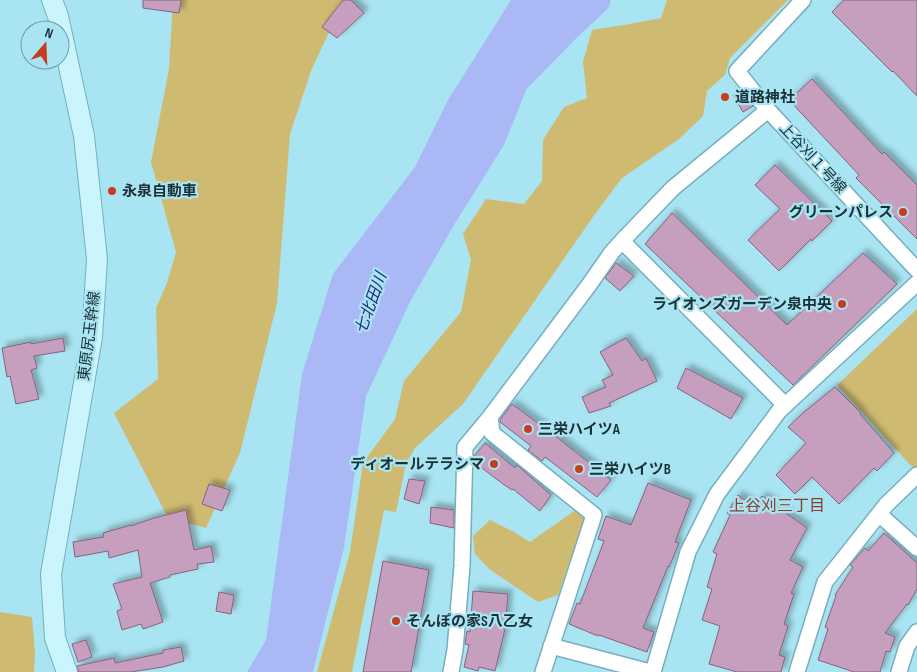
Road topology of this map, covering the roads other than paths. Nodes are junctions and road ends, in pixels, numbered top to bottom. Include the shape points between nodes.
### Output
1 (52, 0) edge
2 (803, 0) edge
3 (768, 110) junction
4 (622, 241) junction
5 (917, 270) edge
6 (917, 283) edge
7 (785, 404) junction
8 (490, 417) junction
9 (917, 474) edge
10 (879, 514) junction
11 (917, 548) edge
12 (917, 632) edge
13 (551, 646) junction
14 (67, 672) edge
15 (450, 672) edge
16 (543, 672) edge
17 (651, 672) edge
18 (797, 672) edge
19 (899, 672) edge

1 - 14 street, 東原尻玉幹線 via 84,136 97,259 92,337 51,574 55,638
2 - 3 street, 上谷刈１号線 via 737,71
3 - 4 street via 673,188
3 - 5 street, 上谷刈１号線
4 - 7 street
4 - 8 street
6 - 7 street
7 - 17 street via 716,494 688,552
8 - 13 street via 492,434 594,515
8 - 15 street via 465,447 462,566
9 - 10 street
10 - 11 street
10 - 18 street via 825,582
12 - 19 street via 907,646
13 - 16 street
13 - 17 street

